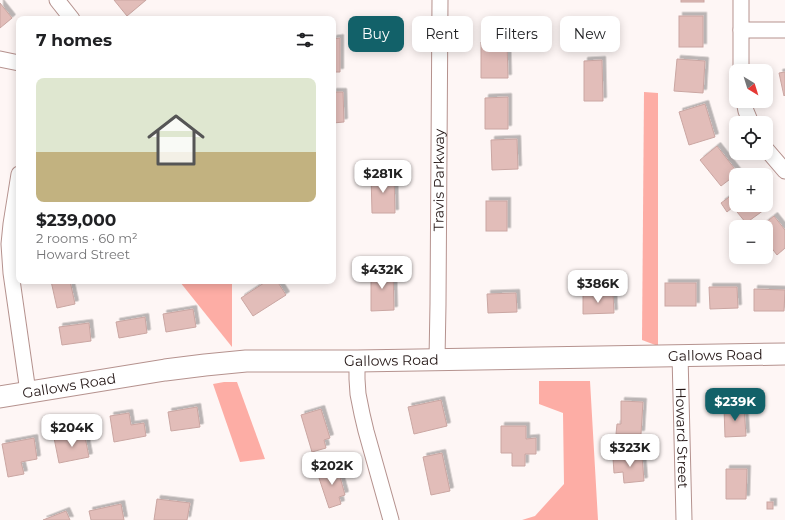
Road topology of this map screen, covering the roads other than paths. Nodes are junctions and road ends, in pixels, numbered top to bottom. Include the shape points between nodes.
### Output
1 (57, 0) edge
2 (440, 0) edge
3 (741, 0) edge
4 (70, 16) edge
5 (741, 30) junction
6 (785, 30) edge
7 (0, 59) edge
8 (16, 62) edge
9 (741, 64) edge
10 (773, 157) edge
11 (785, 171) edge
12 (16, 185) edge
13 (6, 223) edge
14 (785, 354) edge
15 (680, 355) junction
16 (437, 359) junction
17 (357, 361) junction
18 (28, 392) junction
19 (0, 397) edge
20 (391, 520) edge
21 (684, 520) edge

1 - 4 street
2 - 16 street, Travis Parkway
3 - 5 street
5 - 6 street
5 - 9 street
7 - 8 street
10 - 11 street
12 - 13 street
13 - 18 street
14 - 15 main road, Gallows Road
15 - 16 main road, Gallows Road
15 - 21 street, Howard Street
16 - 17 main road, Gallows Road
17 - 18 main road, Gallows Road via 204,365
17 - 20 street via 358,394
18 - 19 main road, Gallows Road

